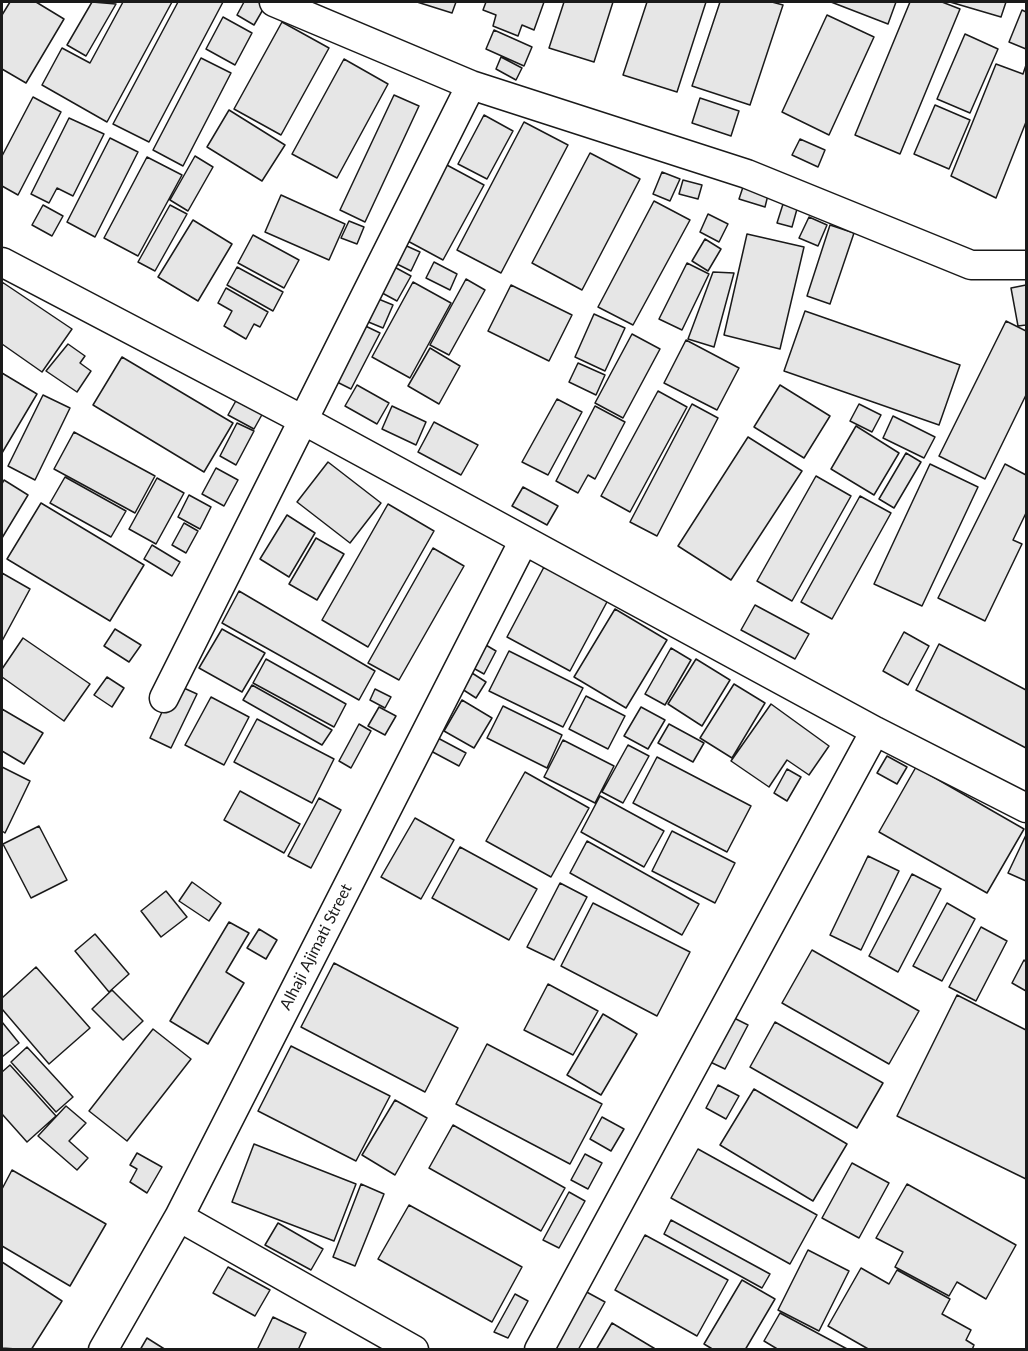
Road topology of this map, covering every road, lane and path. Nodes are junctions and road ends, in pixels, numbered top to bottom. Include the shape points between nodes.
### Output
1 (274, 2) edge
2 (471, 85) junction
3 (2, 262) edge
4 (1026, 265) edge
5 (303, 420) junction
6 (524, 542) junction
7 (164, 698) dead end
8 (875, 732) junction
9 (1026, 808) edge
10 (178, 1217) junction
11 (103, 1350) edge
12 (414, 1350) edge
13 (539, 1350) edge

1 - 2 street
2 - 4 street via 747,174 971,265
2 - 5 street
3 - 5 street
5 - 6 street
5 - 7 street
6 - 8 street
6 - 10 street, Alhaji Ajimati Street
8 - 9 street
8 - 13 street
10 - 11 street, Alhaji Ajimati Street
10 - 12 street

